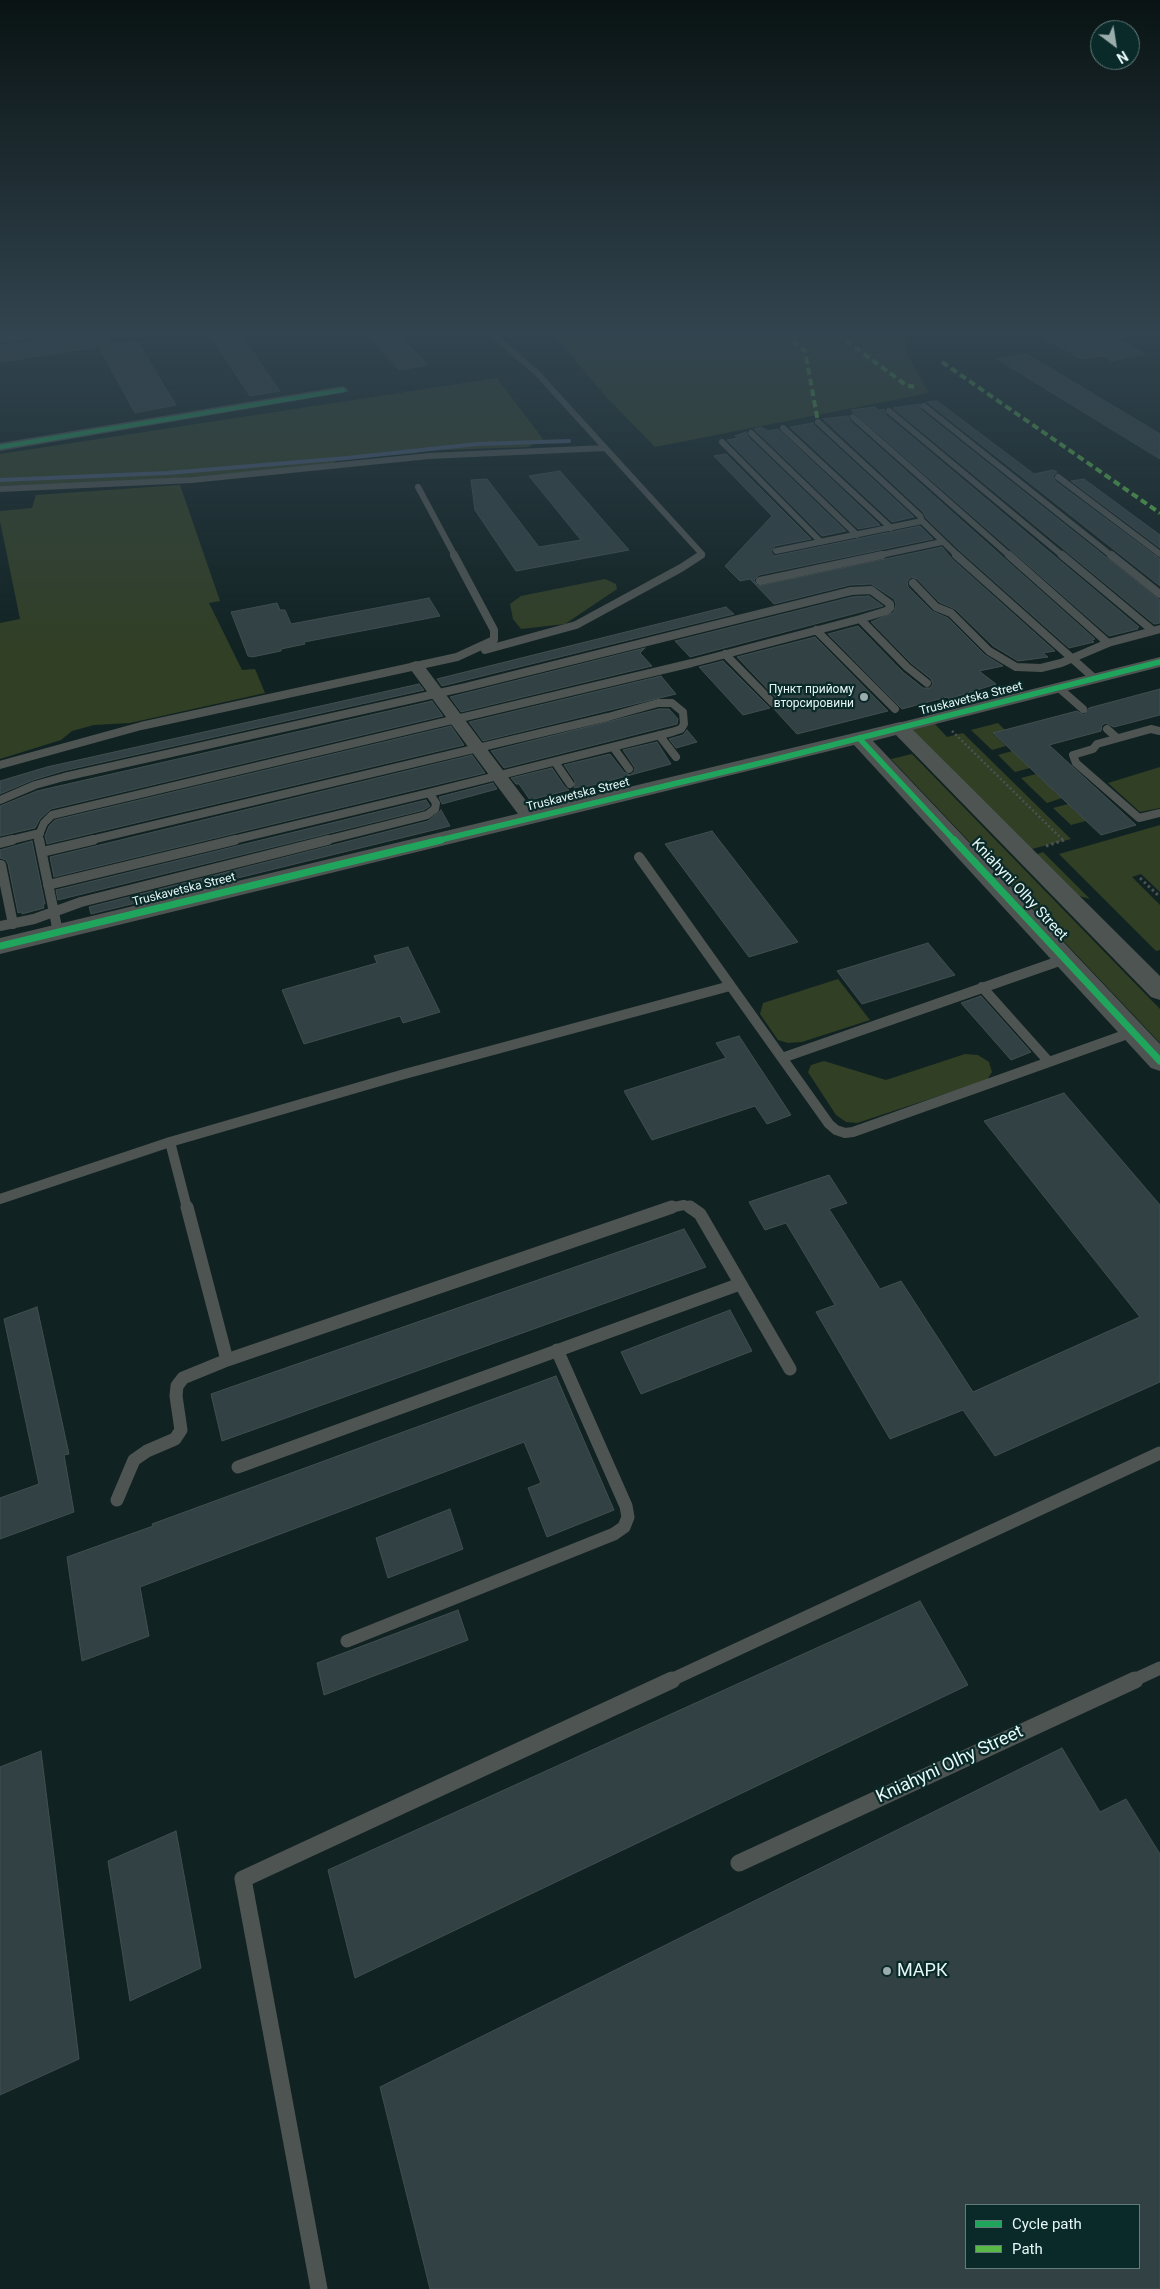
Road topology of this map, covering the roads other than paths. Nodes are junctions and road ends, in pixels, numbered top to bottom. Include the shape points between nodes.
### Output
1 (37, 441) edge
2 (598, 441) edge
3 (759, 441) edge
4 (797, 441) edge
5 (838, 441) edge
6 (880, 441) edge
7 (926, 441) edge
8 (968, 441) edge
9 (722, 442) dead end
10 (0, 447) edge
11 (604, 448) junction
12 (1058, 477) dead end
13 (418, 487) dead end
14 (0, 489) edge
15 (922, 521) junction
16 (891, 528) junction
17 (857, 535) junction
18 (821, 542) junction
19 (942, 542) junction
20 (776, 551) dead end
21 (1160, 554) edge
22 (760, 581) dead end
23 (913, 583) dead end
24 (1160, 594) edge
25 (860, 618) junction
26 (1156, 629) edge
27 (816, 630) junction
28 (1108, 643) junction
29 (725, 654) junction
30 (457, 657) junction
31 (1072, 658) junction
32 (1160, 662) edge
33 (416, 666) junction
34 (1094, 678) junction
35 (928, 682) dead end
36 (1059, 688) junction
37 (437, 694) junction
38 (773, 703) dead end
39 (1083, 709) dead end
40 (898, 718) junction
41 (457, 720) junction
42 (1107, 729) dead end
43 (1160, 730) edge
44 (659, 736) junction
45 (859, 738) junction
46 (1117, 738) junction
47 (613, 747) junction
48 (478, 748) junction
49 (676, 756) dead end
50 (555, 762) junction
51 (0, 765) edge
52 (629, 768) dead end
53 (498, 776) junction
54 (570, 784) dead end
55 (429, 793) junction
56 (0, 800) edge
57 (1160, 813) edge
58 (530, 818) junction
59 (40, 833) junction
60 (0, 843) edge
61 (42, 852) junction
62 (639, 857) dead end
63 (1, 865) edge
64 (48, 885) junction
65 (56, 922) junction
66 (13, 924) junction
67 (0, 926) edge
68 (0, 946) edge
69 (1065, 959) junction
70 (730, 986) junction
71 (982, 987) junction
72 (1160, 991) edge
73 (1133, 1032) junction
74 (782, 1058) junction
75 (1160, 1061) edge
76 (1049, 1062) junction
77 (170, 1142) junction
78 (0, 1200) edge
79 (740, 1284) junction
80 (557, 1350) junction
81 (227, 1360) junction
82 (790, 1369) dead end
83 (1160, 1453) edge
84 (238, 1466) dead end
85 (117, 1500) dead end
86 (347, 1641) dead end
87 (1160, 1668) edge
88 (739, 1863) dead end
89 (319, 2289) edge

1 - 10 street
2 - 11 lane
3 - 17 lane
4 - 16 lane
5 - 15 lane
6 - 28 lane
7 - 26 lane
8 - 24 lane
9 - 18 lane
11 - 14 lane via 429,456 192,480
11 - 30 lane via 702,554 576,625
12 - 21 lane
13 - 30 lane via 494,630 494,640
15 - 16 lane
15 - 19 lane
16 - 17 lane
17 - 18 lane
18 - 20 lane
19 - 22 lane
19 - 31 lane
23 - 31 lane via 936,607 952,612 989,651 1016,667 1041,668
25 - 27 lane
25 - 35 lane via 907,667
25 - 37 lane via 886,611 890,604 871,590 851,591
26 - 28 lane
27 - 29 lane
27 - 40 lane
28 - 31 lane
29 - 38 lane
29 - 41 lane
30 - 33 lane
31 - 34 lane
32 - 34 street, Truskavetska Street
33 - 37 street
33 - 51 lane via 141,726
34 - 36 street, Truskavetska Street
36 - 39 lane
36 - 40 street, Truskavetska Street via 939,718
37 - 41 street
37 - 56 lane via 64,777
40 - 45 street, Truskavetska Street
40 - 72 street, Kniahyni Olhy Street
41 - 48 street
41 - 59 lane via 52,815
42 - 46 lane
43 - 46 lane via 1151,729
44 - 47 lane
44 - 48 lane via 682,729 684,724 682,712 672,703 658,702
44 - 49 lane
45 - 58 street, Truskavetska Street
45 - 69 street, Kniahyni Olhy Street
46 - 57 lane via 1073,755 1076,763 1139,818
47 - 50 lane
47 - 52 lane
48 - 53 street
48 - 61 lane
50 - 53 lane
50 - 54 lane
53 - 55 lane
53 - 58 street
55 - 64 lane
55 - 65 lane via 436,804 435,810 427,815 81,902
58 - 65 street, Truskavetska Street
59 - 60 lane
59 - 61 lane
61 - 64 lane
62 - 70 lane
63 - 66 lane
64 - 65 lane
65 - 66 lane
65 - 68 street, Truskavetska Street
66 - 67 lane
69 - 71 lane
69 - 73 street, Kniahyni Olhy Street
70 - 74 lane
70 - 77 lane via 401,1075
71 - 74 lane
71 - 76 lane
73 - 75 street, Kniahyni Olhy Street
73 - 76 lane
74 - 76 lane via 829,1124 845,1133
77 - 78 lane
77 - 81 lane
79 - 80 lane
79 - 81 lane via 700,1214 684,1205 675,1206
79 - 82 lane
80 - 84 lane
80 - 86 lane via 626,1506 628,1516 624,1527 614,1534
81 - 85 lane via 183,1378 177,1386 176,1396 181,1430 174,1439 134,1460
83 - 89 lane via 243,1879
87 - 88 lane, Kniahyni Olhy Street

